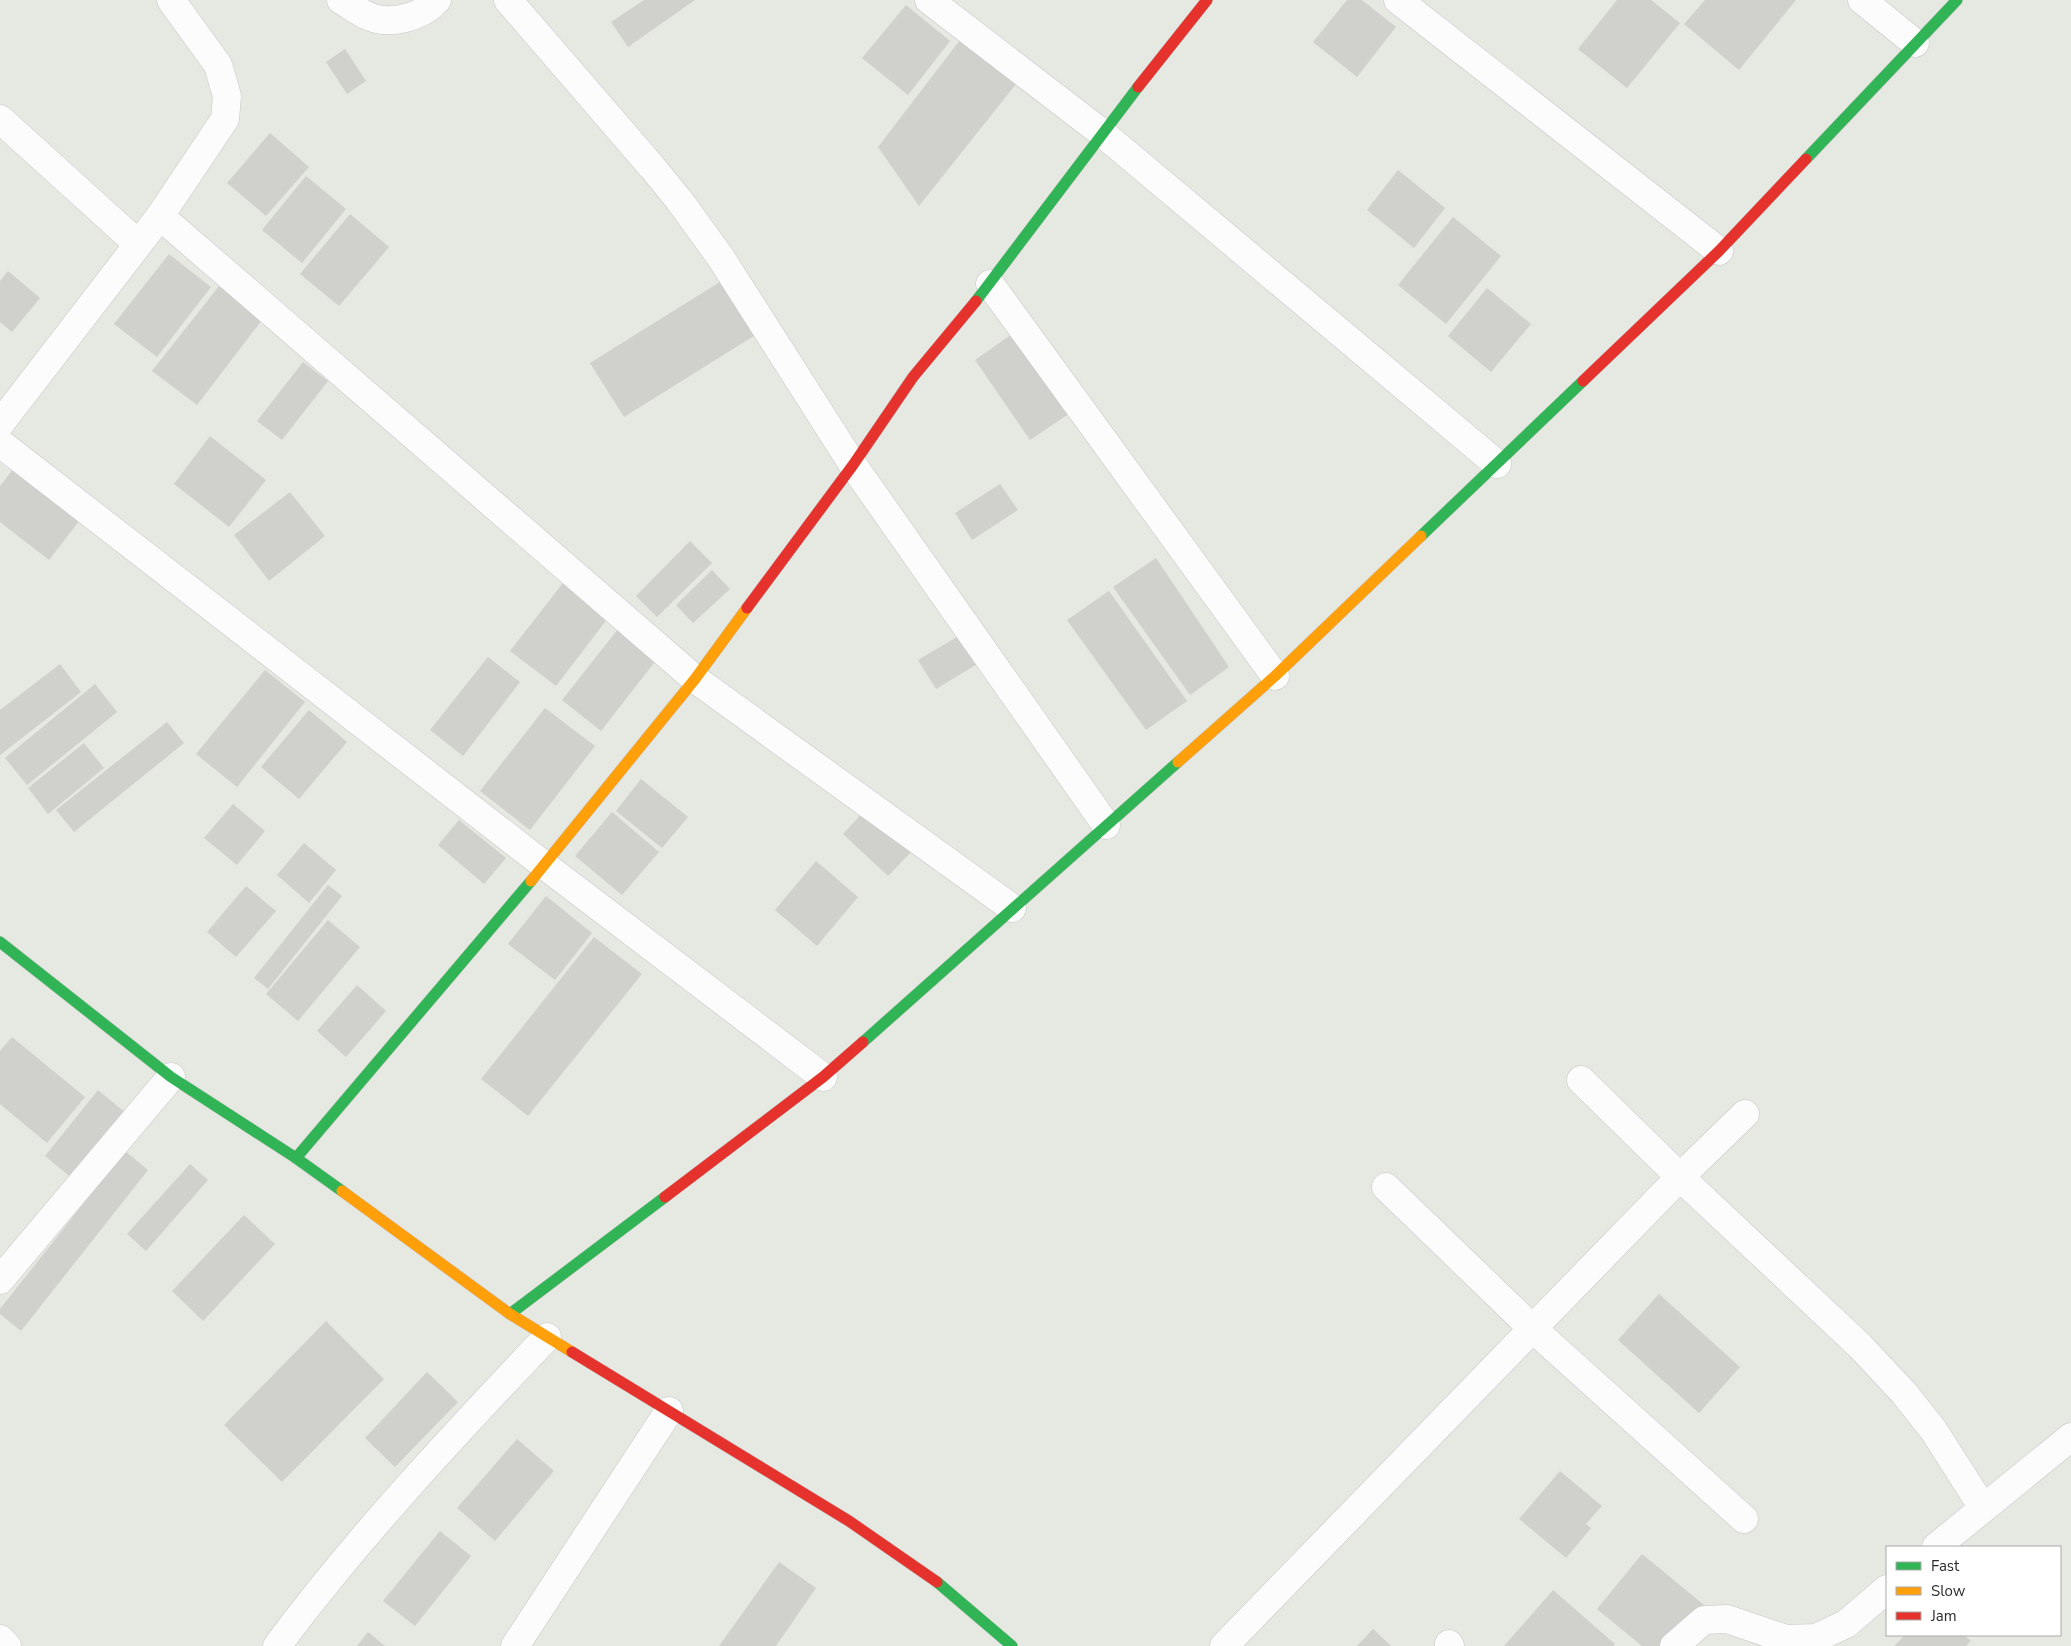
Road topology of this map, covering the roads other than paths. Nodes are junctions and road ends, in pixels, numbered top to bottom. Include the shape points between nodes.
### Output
1 (171, 0) edge
2 (341, 0) edge
3 (437, 0) edge
4 (508, 0) edge
5 (929, 0) edge
6 (1207, 0) edge
7 (1398, 0) edge
8 (1862, 0) edge
9 (1957, 0) edge
10 (1915, 43) junction
11 (0, 119) edge
12 (1102, 134) junction
13 (160, 216) junction
14 (138, 244) junction
15 (1719, 251) junction
16 (990, 284) junction
17 (0, 424) edge
18 (0, 443) edge
19 (1497, 464) junction
20 (853, 465) junction
21 (1275, 676) junction
22 (695, 679) junction
23 (1106, 825) junction
24 (544, 865) junction
25 (1012, 908) junction
26 (0, 942) edge
27 (171, 1077) junction
28 (823, 1077) junction
29 (1581, 1080) dead end
30 (1745, 1114) dead end
31 (296, 1158) junction
32 (1680, 1177) junction
33 (1386, 1187) dead end
34 (0, 1280) edge
35 (510, 1314) junction
36 (1533, 1329) junction
37 (547, 1337) junction
38 (669, 1411) junction
39 (2071, 1437) edge
40 (1983, 1508) junction
41 (1744, 1519) dead end
42 (1937, 1546) edge
43 (1886, 1590) edge
44 (0, 1639) edge
45 (7, 1646) edge
46 (277, 1646) edge
47 (515, 1646) edge
48 (1012, 1646) edge
49 (1224, 1646) edge
50 (1674, 1646) edge

1 - 13 street via 218,65 227,96 225,120
2 - 3 street via 369,17 401,20 429,9
4 - 20 street via 679,200 721,258
5 - 12 street
6 - 12 main road
7 - 15 street
8 - 10 street
9 - 10 main road
10 - 15 main road
11 - 14 street
12 - 16 main road
12 - 19 street
13 - 14 street
13 - 22 street
14 - 17 street
15 - 19 main road
16 - 20 main road via 913,377
16 - 21 street
18 - 24 street
19 - 21 main road
20 - 22 main road
20 - 23 street
21 - 23 main road
22 - 24 main road
22 - 25 street
23 - 25 main road
24 - 28 street
24 - 31 main road
25 - 28 main road
26 - 27 main road
27 - 31 main road
27 - 34 street
28 - 35 main road
29 - 32 street
30 - 32 street
31 - 35 main road
32 - 36 street
32 - 40 street via 1860,1346 1904,1393 1934,1431
33 - 36 street
35 - 37 main road
36 - 41 street
36 - 49 street
37 - 38 main road
37 - 46 street via 428,1462
38 - 47 street
38 - 48 main road via 849,1522 931,1577
39 - 40 street
40 - 42 street
43 - 50 street via 1846,1624 1816,1638 1786,1640 1727,1619 1704,1620
44 - 45 street

